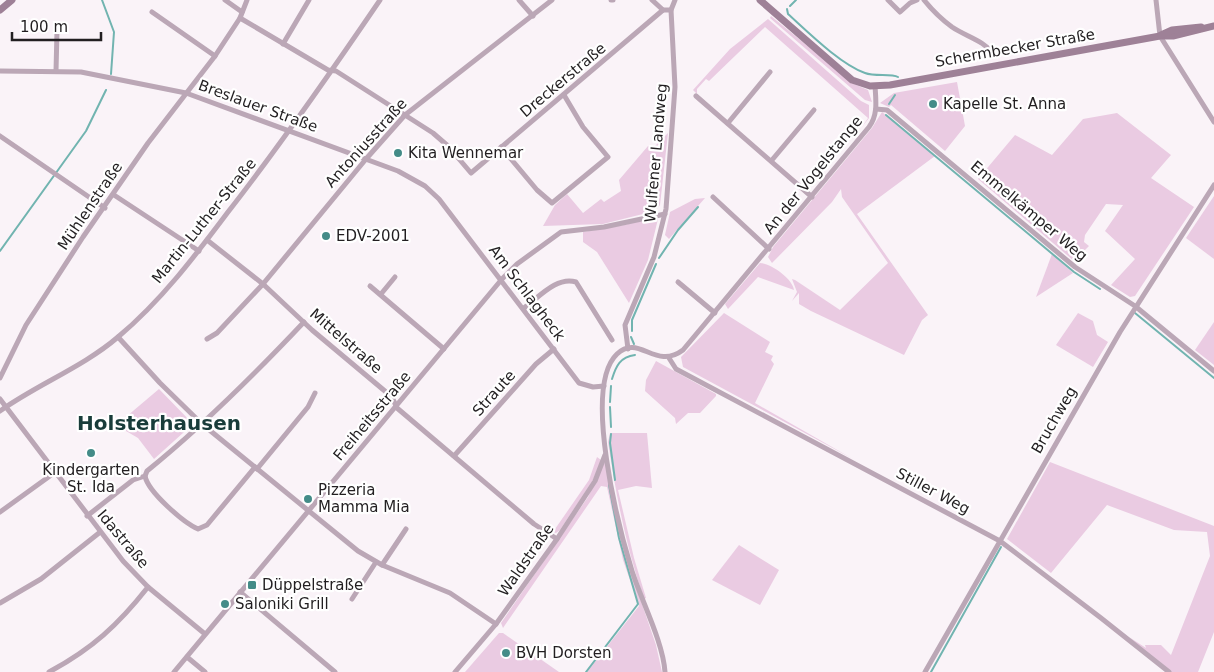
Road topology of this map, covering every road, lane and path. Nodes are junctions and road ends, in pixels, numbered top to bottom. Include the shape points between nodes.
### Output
1 (12, 0) edge
2 (225, 0) edge
3 (246, 0) edge
4 (309, 0) edge
5 (380, 0) edge
6 (519, 0) edge
7 (552, 0) edge
8 (652, 0) edge
9 (674, 0) edge
10 (760, 0) edge
11 (888, 0) edge
12 (917, 0) edge
13 (924, 0) edge
14 (1156, 0) edge
15 (909, 1) edge
16 (0, 9) edge
17 (663, 10) junction
18 (671, 10) junction
19 (152, 12) dead end
20 (242, 12) junction
21 (533, 16) junction
22 (240, 18) junction
23 (64, 24) dead end
24 (1210, 27) edge
25 (1160, 36) junction
26 (283, 44) junction
27 (994, 55) dead end
28 (215, 56) junction
29 (332, 70) junction
30 (0, 71) edge
31 (56, 71) junction
32 (770, 72) dead end
33 (875, 86) junction
34 (186, 93) junction
35 (564, 95) junction
36 (696, 96) dead end
37 (876, 109) junction
38 (814, 110) dead end
39 (405, 115) junction
40 (1214, 122) edge
41 (728, 123) junction
42 (292, 130) junction
43 (0, 136) edge
44 (501, 147) junction
45 (366, 159) junction
46 (772, 160) junction
47 (1214, 185) edge
48 (114, 195) junction
49 (712, 197) dead end
50 (812, 197) junction
51 (439, 199) joint
52 (105, 208) junction
53 (665, 214) junction
54 (207, 240) junction
55 (769, 249) junction
56 (199, 251) junction
57 (395, 278) dead end
58 (502, 279) junction
59 (678, 282) dead end
60 (263, 284) junction
61 (370, 286) dead end
62 (381, 294) junction
63 (1135, 306) junction
64 (524, 308) junction
65 (714, 313) junction
66 (304, 322) junction
67 (118, 337) junction
68 (207, 339) dead end
69 (612, 340) dead end
70 (444, 349) junction
71 (554, 349) junction
72 (628, 349) junction
73 (669, 358) junction
74 (1214, 371) edge
75 (0, 378) edge
76 (604, 386) junction
77 (316, 393) dead end
78 (0, 399) edge
79 (6, 407) junction
80 (396, 408) junction
81 (0, 411) edge
82 (202, 424) junction
83 (605, 455) junction
84 (454, 456) junction
85 (256, 468) junction
86 (54, 473) junction
87 (144, 476) junction
88 (310, 510) junction
89 (0, 512) edge
90 (87, 516) junction
91 (406, 529) dead end
92 (100, 533) junction
93 (557, 539) junction
94 (1000, 541) junction
95 (379, 564) junction
96 (148, 587) junction
97 (240, 592) junction
98 (352, 598) dead end
99 (0, 603) edge
100 (496, 624) junction
101 (205, 634) junction
102 (186, 657) junction
103 (49, 672) edge
104 (174, 672) edge
105 (205, 672) edge
106 (335, 672) edge
107 (455, 672) edge
108 (665, 672) edge
109 (926, 672) edge
110 (1169, 672) edge

1 - 16 main road
2 - 20 street
3 - 20 street, Mühlenstraße
4 - 26 street
5 - 29 street, Martin-Luther-Straße
6 - 21 street
7 - 21 street, Antoniusstraße
8 - 17 street
9 - 18 street, Wulfener Landweg
10 - 33 main road via 849,77 860,84
11 - 15 street via 900,12
12 - 15 street
13 - 27 street via 936,15 985,44
14 - 25 street
17 - 18 street
17 - 35 street, Dreckerstraße
18 - 53 street, Wulfener Landweg via 675,87
19 - 28 street
20 - 22 street, Mühlenstraße
21 - 39 street, Antoniusstraße
22 - 26 street
22 - 28 street, Mühlenstraße
23 - 31 street via 57,31
24 - 25 main road, Schermbecker Straße
25 - 33 main road, Schermbecker Straße
25 - 40 street
26 - 29 street
28 - 34 street, Mühlenstraße
29 - 39 street
29 - 42 street, Martin-Luther-Straße
30 - 31 street, Breslauer Straße
31 - 34 street, Breslauer Straße via 81,72
32 - 41 street
33 - 37 street, An der Vogelstange
34 - 42 street, Breslauer Straße
34 - 48 street, Mühlenstraße
35 - 44 street, Dreckerstraße
35 - 44 street via 583,127 608,157 552,203 536,190
36 - 41 street
37 - 50 street, An der Vogelstange via 869,128
37 - 63 street, Emmelkämper Weg via 887,110 1074,267
38 - 46 street
39 - 44 street, Dreckerstraße via 448,146 471,173
39 - 45 street, Antoniusstraße
41 - 46 street
42 - 45 street, Breslauer Straße
42 - 54 street, Martin-Luther-Straße
43 - 52 street
45 - 51 street, Breslauer Straße via 416,180
45 - 60 street, Antoniusstraße
46 - 50 street
47 - 63 street, Bruchweg
48 - 52 street, Mühlenstraße
48 - 56 street
49 - 55 street, An der Vogelstange
50 - 55 street, An der Vogelstange
51 - 58 street, Am Schlagheck
52 - 75 street, Mühlenstraße via 26,325
53 - 58 street, Freiheitsstraße via 604,227 560,232
53 - 72 street, Wulfener Landweg via 654,257 624,325
54 - 56 street, Martin-Luther-Straße
54 - 60 street, Mittelstraße
55 - 65 street, An der Vogelstange
56 - 67 street, Martin-Luther-Straße
57 - 62 street
58 - 64 street, Am Schlagheck
58 - 70 street, Freiheitsstraße
59 - 65 street
60 - 66 street, Mittelstraße
60 - 68 street, Antoniusstraße via 217,333
61 - 62 street
62 - 70 street
63 - 74 street, Emmelkämper Weg
63 - 94 street, Bruchweg
64 - 69 street via 561,282 576,282
64 - 71 street, Am Schlagheck
65 - 73 street, An der Vogelstange via 683,350
66 - 80 street, Mittelstraße via 392,397
66 - 82 street
67 - 79 street, Martin-Luther-Straße
67 - 82 street
70 - 80 street, Freiheitsstraße
71 - 76 street, Am Schlagheck via 579,383
71 - 84 street, Straute via 536,364
72 - 73 street via 640,348
72 - 76 street via 619,352 610,363
73 - 94 street, Stiller Weg via 676,368
76 - 83 street
77 - 85 street
78 - 79 street, Idastraße
79 - 81 street, Martin-Luther-Straße
79 - 86 street, Idastraße
80 - 84 street, Mittelstraße
80 - 88 street, Freiheitsstraße
82 - 85 street
82 - 87 street
83 - 93 street, Waldstraße via 595,481
83 - 108 street via 624,543
84 - 93 street, Mittelstraße via 534,524
85 - 87 street via 207,525 198,530 186,524 148,485
85 - 88 street
86 - 89 street
86 - 90 street, Idastraße
87 - 90 street via 133,480
88 - 95 street via 358,551
88 - 97 street, Freiheitsstraße
90 - 92 street, Idastraße
91 - 95 street
92 - 96 street, Idastraße
92 - 99 street via 41,579
93 - 100 street, Waldstraße
94 - 109 street, Bruchweg
94 - 110 street, Stiller Weg
95 - 98 street
95 - 100 street via 450,593
96 - 101 street, Idastraße
96 - 103 street via 115,626 80,654
97 - 101 street, Freiheitsstraße
97 - 106 street
100 - 107 street, Waldstraße
101 - 102 street, Freiheitsstraße
102 - 104 street, Freiheitsstraße
102 - 105 street

